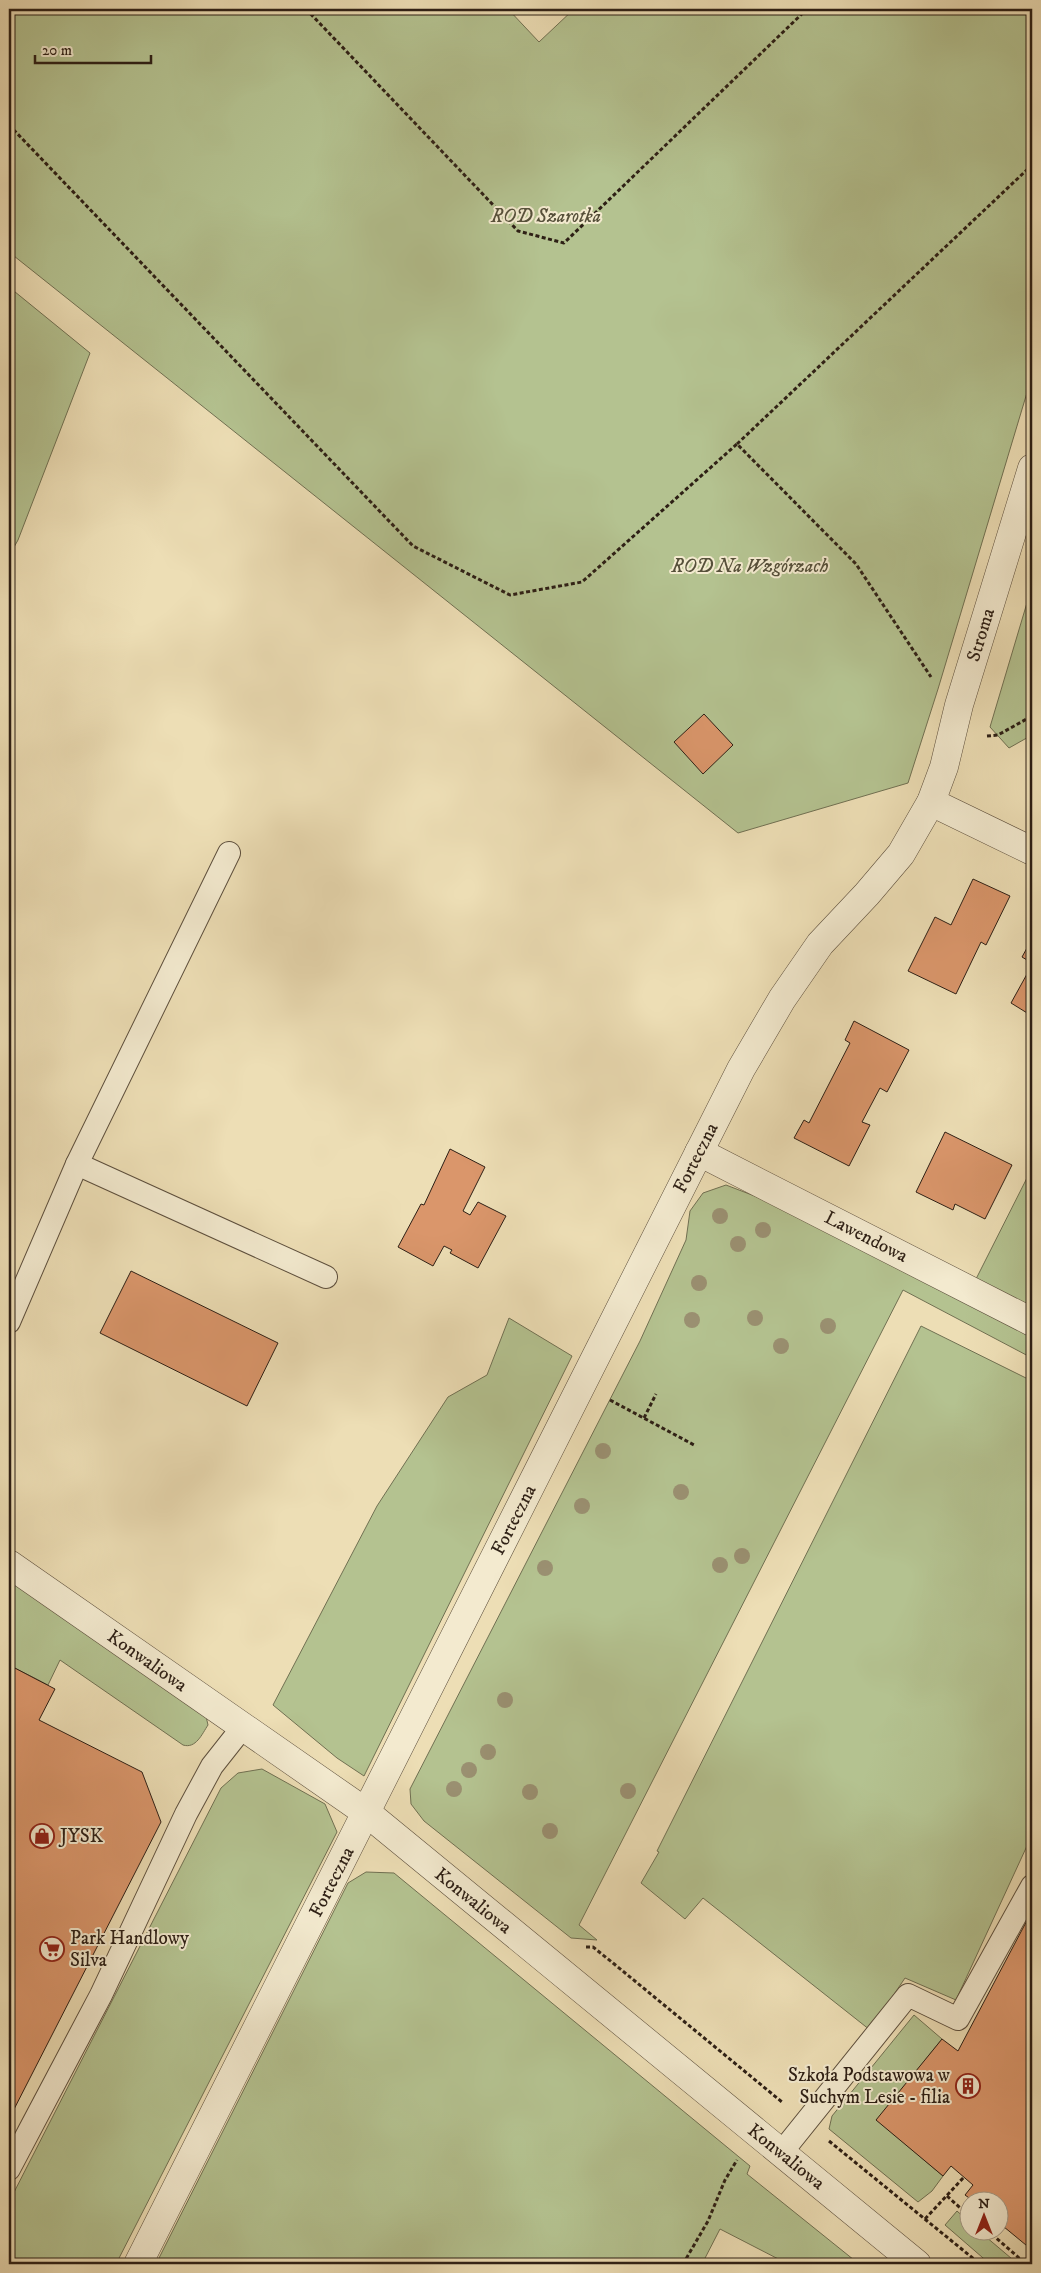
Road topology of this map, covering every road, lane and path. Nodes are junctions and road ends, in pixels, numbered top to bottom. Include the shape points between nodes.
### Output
1 (306, 9) edge
2 (807, 9) edge
3 (9, 125) edge
4 (1032, 165) edge
5 (736, 444) junction
6 (1032, 468) edge
7 (959, 705) junction
8 (1032, 716) edge
9 (951, 739) junction
10 (930, 802) junction
11 (1032, 851) edge
12 (229, 853) dead end
13 (699, 1152) junction
14 (77, 1164) junction
15 (326, 1277) dead end
16 (9, 1322) edge
17 (1032, 1322) edge
18 (656, 1394) dead end
19 (605, 1398) dead end
20 (644, 1418) junction
21 (696, 1446) dead end
22 (9, 1564) edge
23 (242, 1728) junction
24 (367, 1813) junction
25 (1032, 1886) edge
26 (755, 2132) junction
27 (781, 2153) junction
28 (9, 2170) edge
29 (964, 2177) dead end
30 (947, 2196) junction
31 (958, 2206) edge
32 (925, 2219) dead end
33 (998, 2240) edge
34 (138, 2264) edge
35 (683, 2264) edge
36 (917, 2264) edge
37 (1026, 2264) edge

1 - 2 path via 518,230 564,243
3 - 5 path via 413,546 510,595 582,582
4 - 5 path
5 - 7 path via 856,564 938,689
6 - 7 street, Stroma
7 - 9 street, Stroma
8 - 9 path via 998,736
9 - 10 street, Stroma
10 - 11 street
10 - 13 street, Forteczna via 901,854 820,944 782,999 741,1069
12 - 14 lane
13 - 17 street, Lawendowa
13 - 24 street, Forteczna
14 - 15 lane
14 - 16 lane
18 - 20 path
19 - 20 path
20 - 21 path
22 - 23 street, Konwaliowa
23 - 24 street, Konwaliowa
23 - 28 lane via 212,1766 199,1790 102,1994
24 - 26 street, Konwaliowa
24 - 34 street, Forteczna
25 - 27 lane via 958,2019 914,1991
26 - 27 street, Konwaliowa
26 - 35 path via 725,2180 708,2220
27 - 36 street, Konwaliowa
29 - 30 path
30 - 31 path
30 - 32 path
33 - 37 path

